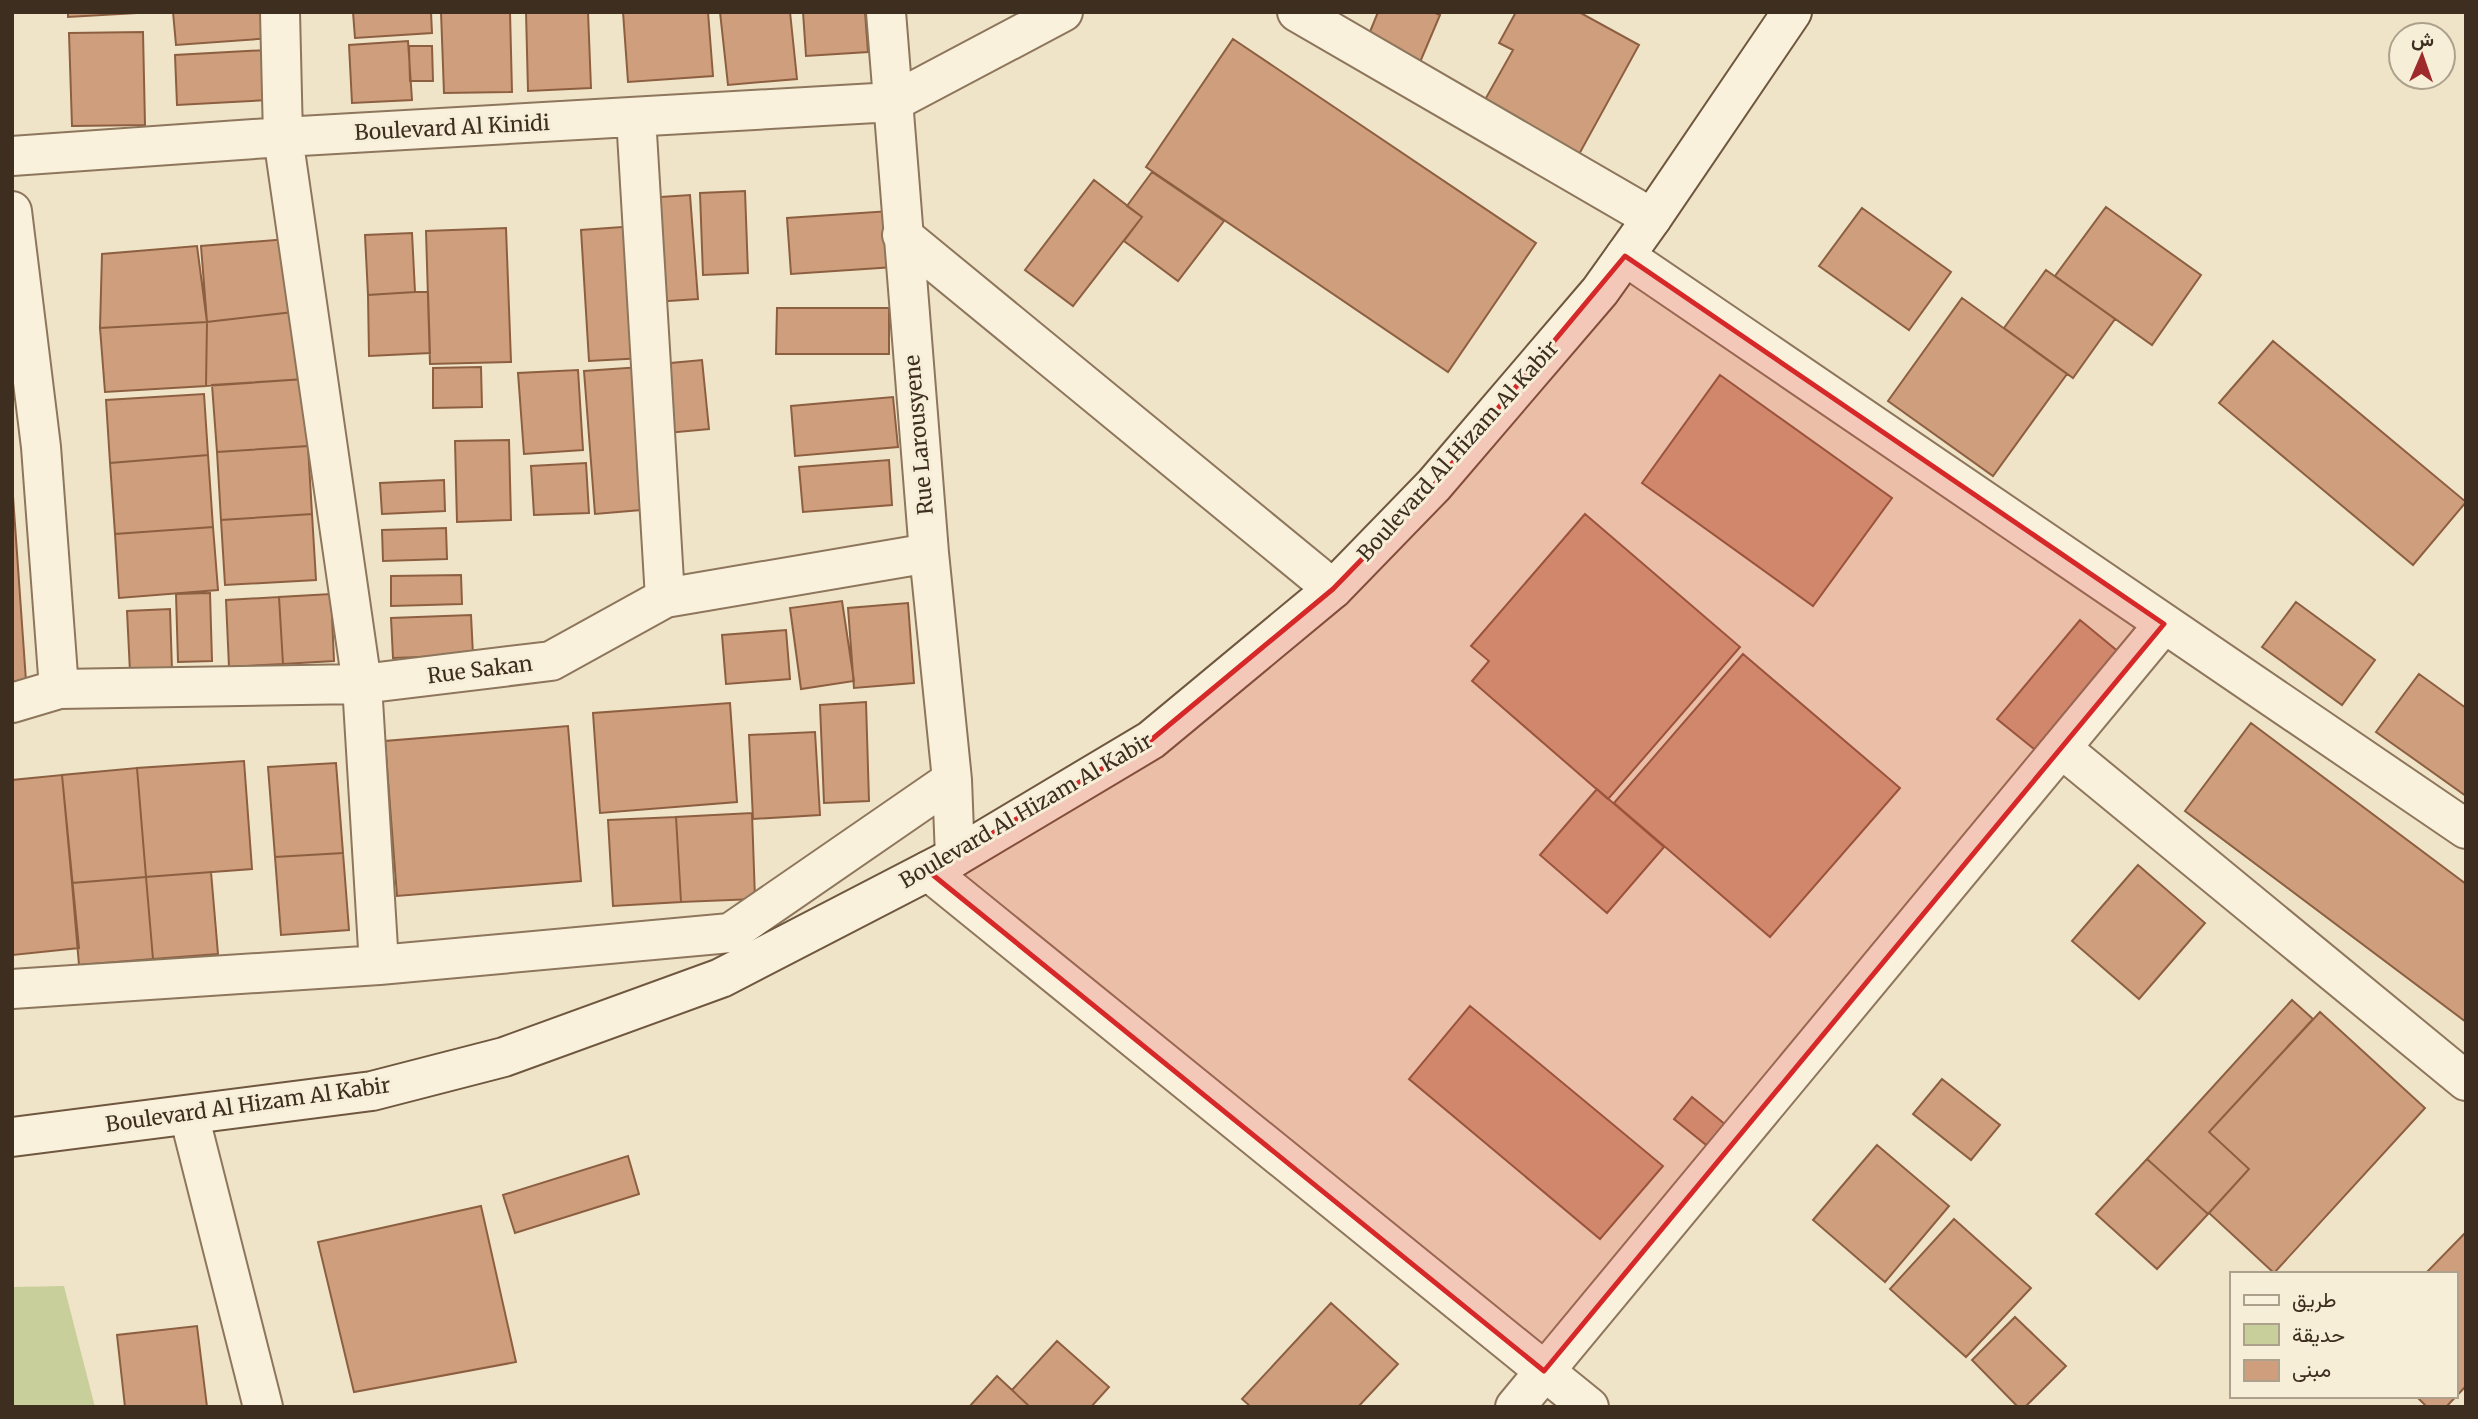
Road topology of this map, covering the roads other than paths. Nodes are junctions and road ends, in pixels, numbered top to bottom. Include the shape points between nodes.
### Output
1 (280, 12) edge
2 (886, 12) edge
3 (1063, 12) edge
4 (1297, 12) edge
5 (1792, 12) edge
6 (893, 102) junction
7 (636, 117) junction
8 (283, 137) junction
9 (12, 156) edge
10 (12, 211) edge
11 (1652, 218) junction
12 (902, 234) junction
13 (1625, 256) junction
14 (27, 447) edge
15 (929, 553) junction
16 (1333, 589) junction
17 (665, 598) junction
18 (2164, 624) junction
19 (362, 684) junction
20 (59, 689) junction
21 (12, 703) edge
22 (2061, 748) junction
23 (952, 780) junction
24 (2466, 829) edge
25 (941, 864) junction
26 (379, 964) junction
27 (12, 989) edge
28 (2466, 1082) edge
29 (189, 1115) junction
30 (12, 1136) edge
31 (1544, 1371) junction
32 (263, 1407) edge
33 (1515, 1407) edge
34 (1589, 1407) edge

1 - 8 street
2 - 6 street, Rue Larousyene
3 - 6 street
4 - 11 street
5 - 11 street, Boulevard Al Hizam Al Kabir
6 - 7 street, Boulevard Al Kinidi
6 - 12 street, Rue Larousyene
7 - 8 street, Boulevard Al Kinidi
7 - 17 street
8 - 9 street, Boulevard Al Kinidi
8 - 19 street
10 - 14 street
11 - 13 street, Boulevard Al Hizam Al Kabir
12 - 15 street, Rue Larousyene
12 - 16 street
13 - 16 street, Boulevard Al Hizam Al Kabir via 1434,485
13 - 18 street
14 - 20 street
15 - 17 street, Rue Sakan
15 - 23 street, Rue Larousyene
16 - 25 street, Boulevard Al Hizam Al Kabir via 1151,740
17 - 19 street, Rue Sakan via 551,661
18 - 22 street
18 - 24 street
19 - 20 street, Rue Sakan
19 - 26 street
20 - 21 street, Rue Sakan
22 - 28 street
22 - 31 street
23 - 25 street, Rue Larousyene
23 - 26 street via 730,933
25 - 29 street, Boulevard Al Hizam Al Kabir via 721,978 504,1057 372,1091
25 - 31 street
26 - 27 street
29 - 30 street, Boulevard Al Hizam Al Kabir
29 - 32 street
31 - 33 street
31 - 34 street

